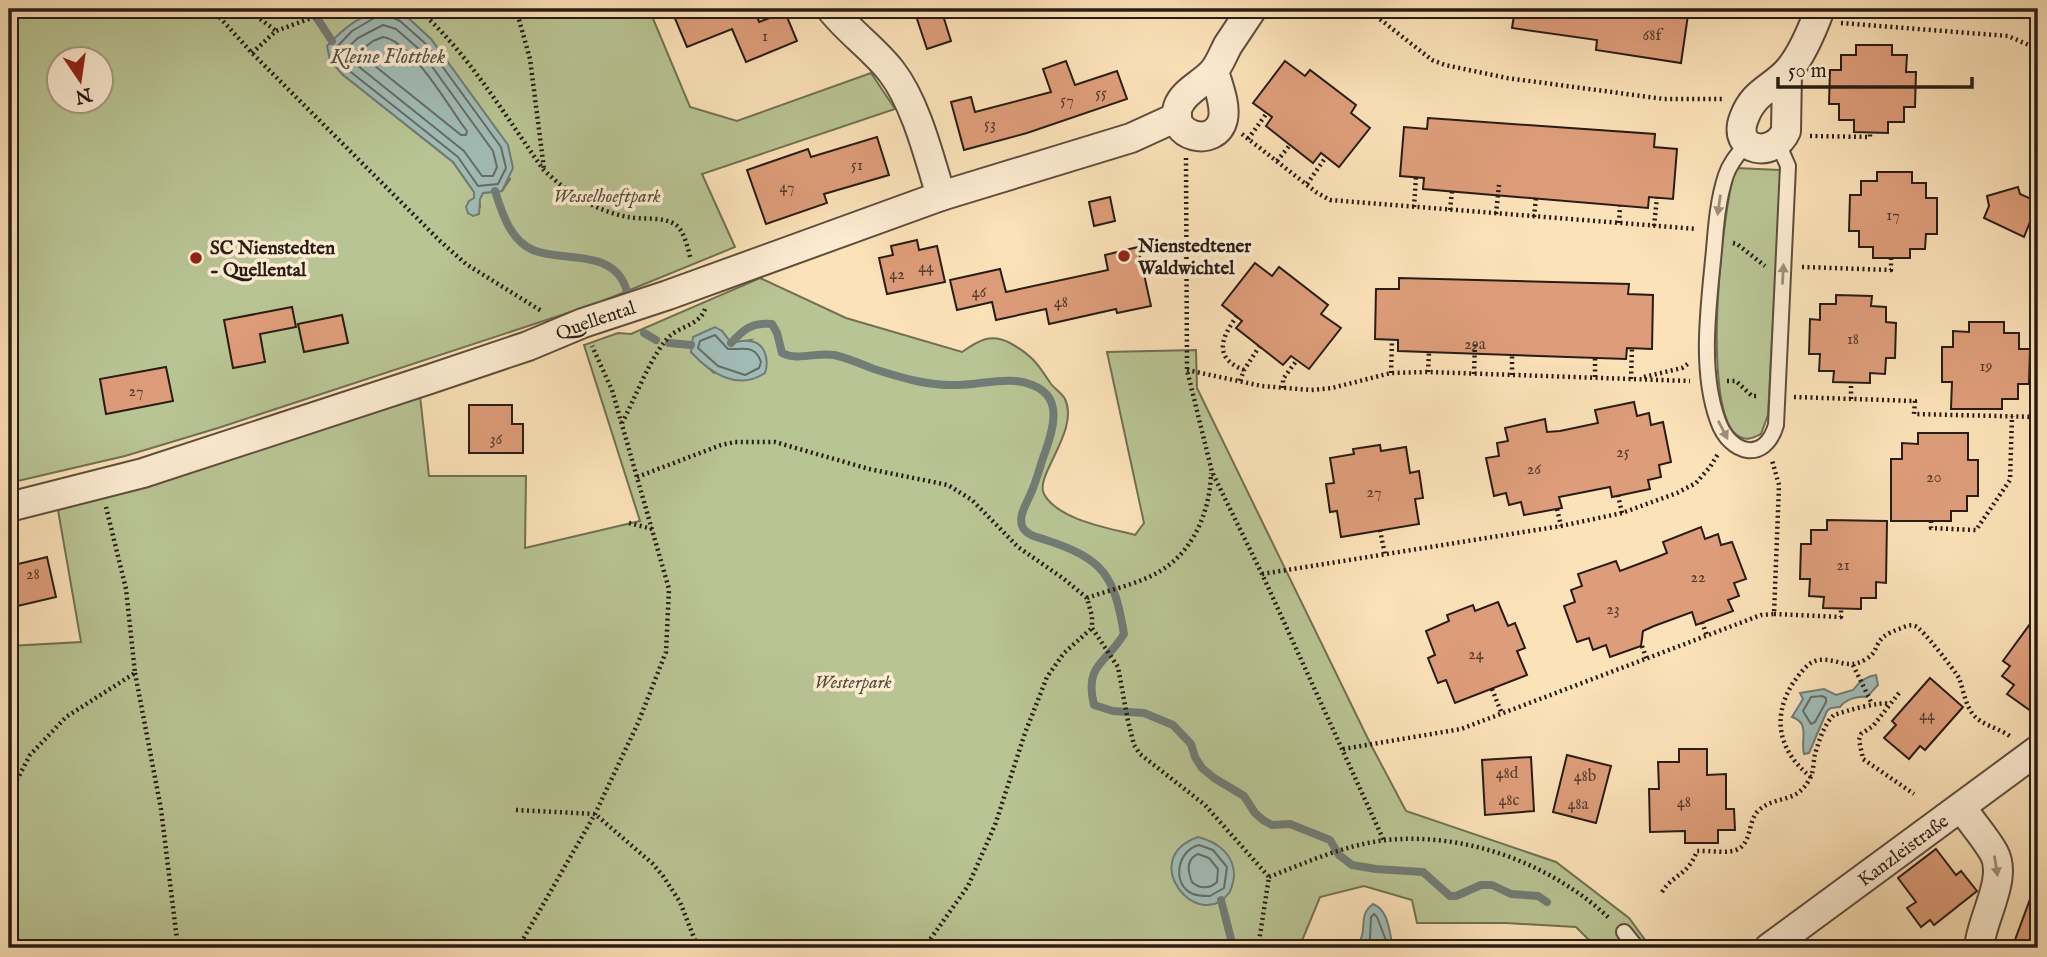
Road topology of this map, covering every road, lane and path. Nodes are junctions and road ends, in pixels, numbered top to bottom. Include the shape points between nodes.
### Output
1 (212, 9) edge
2 (247, 9) edge
3 (347, 9) edge
4 (418, 9) edge
5 (516, 9) edge
6 (831, 9) edge
7 (1252, 9) edge
8 (1367, 9) edge
9 (1818, 15) edge
10 (276, 31) junction
11 (2038, 49) edge
12 (252, 53) junction
13 (1214, 71) junction
14 (1787, 72) junction
15 (1748, 110) junction
16 (1267, 113) dead end
17 (1177, 117) junction
18 (1236, 130) dead end
19 (1870, 132) dead end
20 (1782, 137) junction
21 (1248, 139) junction
22 (1746, 144) junction
23 (1290, 145) dead end
24 (1187, 151) dead end
25 (1326, 157) dead end
26 (1277, 162) junction
27 (544, 170) junction
28 (1416, 177) dead end
29 (1307, 184) junction
30 (1499, 185) dead end
31 (1452, 191) dead end
32 (942, 196) junction
33 (1536, 198) dead end
34 (1657, 198) dead end
35 (1620, 206) dead end
36 (1414, 207) junction
37 (1450, 211) junction
38 (1496, 214) junction
39 (1534, 217) junction
40 (1619, 223) junction
41 (1654, 226) junction
42 (1715, 236) junction
43 (1891, 258) dead end
44 (1783, 267) junction
45 (695, 270) dead end
46 (705, 302) dead end
47 (545, 313) dead end
48 (1237, 316) dead end
49 (1708, 333) junction
50 (587, 335) dead end
51 (1392, 340) dead end
52 (1475, 343) dead end
53 (1259, 347) dead end
54 (1632, 348) dead end
55 (1429, 352) dead end
56 (1512, 355) dead end
57 (1595, 358) dead end
58 (1297, 360) dead end
59 (1187, 370) junction
60 (1244, 370) junction
61 (1428, 372) junction
62 (1391, 373) junction
63 (1474, 374) junction
64 (1512, 375) junction
65 (1595, 377) junction
66 (1631, 379) junction
67 (1639, 379) junction
68 (1709, 381) junction
69 (1240, 382) junction
70 (1851, 383) dead end
71 (1283, 388) junction
72 (1777, 397) junction
73 (1851, 399) junction
74 (2012, 416) junction
75 (2038, 417) edge
76 (622, 424) junction
77 (1727, 439) junction
78 (1767, 443) junction
79 (1212, 472) junction
80 (637, 477) junction
81 (99, 484) junction
82 (1618, 495) dead end
83 (9, 507) edge
84 (1557, 509) dead end
85 (1622, 513) junction
86 (1931, 521) dead end
87 (629, 523) dead end
88 (1561, 526) junction
89 (652, 529) junction
90 (1380, 530) dead end
91 (1385, 555) junction
92 (1262, 574) junction
93 (1087, 598) junction
94 (1841, 608) dead end
95 (1774, 614) junction
96 (1702, 622) dead end
97 (1092, 628) junction
98 (1707, 636) junction
99 (1642, 646) dead end
100 (1647, 660) junction
101 (1853, 664) junction
102 (135, 673) junction
103 (1492, 689) dead end
104 (1899, 693) dead end
105 (1872, 704) junction
106 (1890, 704) junction
107 (1502, 714) junction
108 (2028, 747) edge
109 (1343, 749) junction
110 (1811, 776) junction
111 (1914, 794) dead end
112 (9, 795) edge
113 (1962, 808) junction
114 (516, 810) dead end
115 (595, 814) junction
116 (1384, 841) junction
117 (1269, 877) junction
118 (1662, 892) dead end
119 (1623, 932) joint
120 (43, 948) edge
121 (90, 948) edge
122 (178, 948) edge
123 (518, 948) edge
124 (698, 948) edge
125 (924, 948) edge
126 (1258, 948) edge
127 (1637, 948) edge
128 (1769, 948) edge
129 (1979, 948) edge

1 - 12 path
2 - 10 path
3 - 10 path
4 - 27 path via 466,61
5 - 27 path via 530,59
6 - 32 street via 901,85
7 - 13 street
8 - 15 path via 1432,60 1445,65 1664,99 1724,98
9 - 11 path via 2008,36
9 - 14 street
10 - 12 path
12 - 47 path via 466,264
13 - 17 street via 1179,104
13 - 17 street via 1223,106 1219,128 1194,137 1179,126
14 - 15 street via 1758,95
14 - 20 street
15 - 22 street via 1741,134
16 - 21 path
17 - 32 street, Quellental via 1131,138
18 - 21 path
19 - 20 path via 1870,137
20 - 22 street via 1761,149
20 - 44 lane via 1788,166
21 - 26 path
22 -> 42 lane via 1726,175
23 - 26 path
24 - 59 path
25 - 29 path
26 - 29 path
27 - 45 path via 572,194 607,211 677,225
28 - 36 path
29 - 36 path via 1330,200
30 - 38 path
31 - 37 path
32 - 81 street, Quellental via 528,346
33 - 39 path
34 - 41 path
35 - 40 path
36 - 37 path
37 - 38 path
38 - 39 path
39 - 40 path
40 - 41 path
41 - 42 path
42 - 44 path via 1737,244 1762,266
42 - 49 lane
43 - 44 path via 1891,270
72 -> 44 lane
46 - 76 path via 700,318 669,336
48 - 60 path via 1222,345 1226,360
49 - 67 path via 1691,362
49 - 68 lane
50 - 76 path
51 - 62 path
52 - 63 path
53 - 60 path
54 - 66 path
55 - 61 path
56 - 64 path
57 - 65 path
58 - 71 path via 1283,379
59 - 69 path
59 - 79 path
60 - 69 path
61 - 62 path
61 - 63 path
62 - 71 path via 1322,390
63 - 64 path
64 - 65 path
65 - 66 path
66 - 67 path
67 - 68 path
68 - 72 path via 1736,381 1752,396
68 -> 77 lane via 1718,423
69 - 71 path
70 - 73 path
72 - 73 path
72 - 78 lane via 1776,425
73 - 74 path via 1915,401 1914,414
74 - 75 path
74 - 86 path via 2010,480 1976,530 1931,528
76 - 80 path
77 - 78 lane via 1749,450
77 - 85 path via 1696,483
78 - 95 path via 1779,485
79 - 92 path
79 - 93 path via 1208,508 1180,554 1155,574
80 - 89 path
80 - 93 path via 721,445 775,442 948,485 972,500 1018,547
81 - 83 street, Quellental
81 - 102 path via 126,589
82 - 85 path
84 - 88 path
85 - 88 path
87 - 89 path
88 - 91 path
89 - 115 path via 669,589 666,652
90 - 91 path
91 - 92 path
92 - 109 path
93 - 97 path
94 - 95 path via 1841,617
95 - 98 path
96 - 98 path
97 - 117 path via 1118,667 1134,745 1140,754 1205,805
97 - 125 path via 1064,653 1047,677 995,825 968,886
98 - 100 path
99 - 100 path
100 - 107 path
101 - 105 path
101 - 108 path via 1872,655 1885,634 1915,626 1958,676 1972,713
101 - 110 path via 1811,662 1781,709 1786,744 1793,759
102 - 112 path via 66,717 30,755
102 - 122 path via 161,809
103 - 107 path
104 - 106 path
105 - 106 path
105 - 110 path via 1829,719
106 - 111 path via 1861,734 1861,754
107 - 109 path via 1461,729
108 - 113 street, Kanzleistraße
109 - 116 path
110 - 118 path via 1795,797 1761,808 1742,847 1697,851 1687,871
113 - 128 street, Kanzleistraße
113 -> 129 street via 1998,862 1998,882
114 - 115 path
115 - 123 path
115 - 124 path via 663,876 680,902
116 - 117 path via 1326,854
116 - 119 path via 1454,842 1518,860 1573,888
117 - 126 path
119 - 127 lane
120 - 121 path

